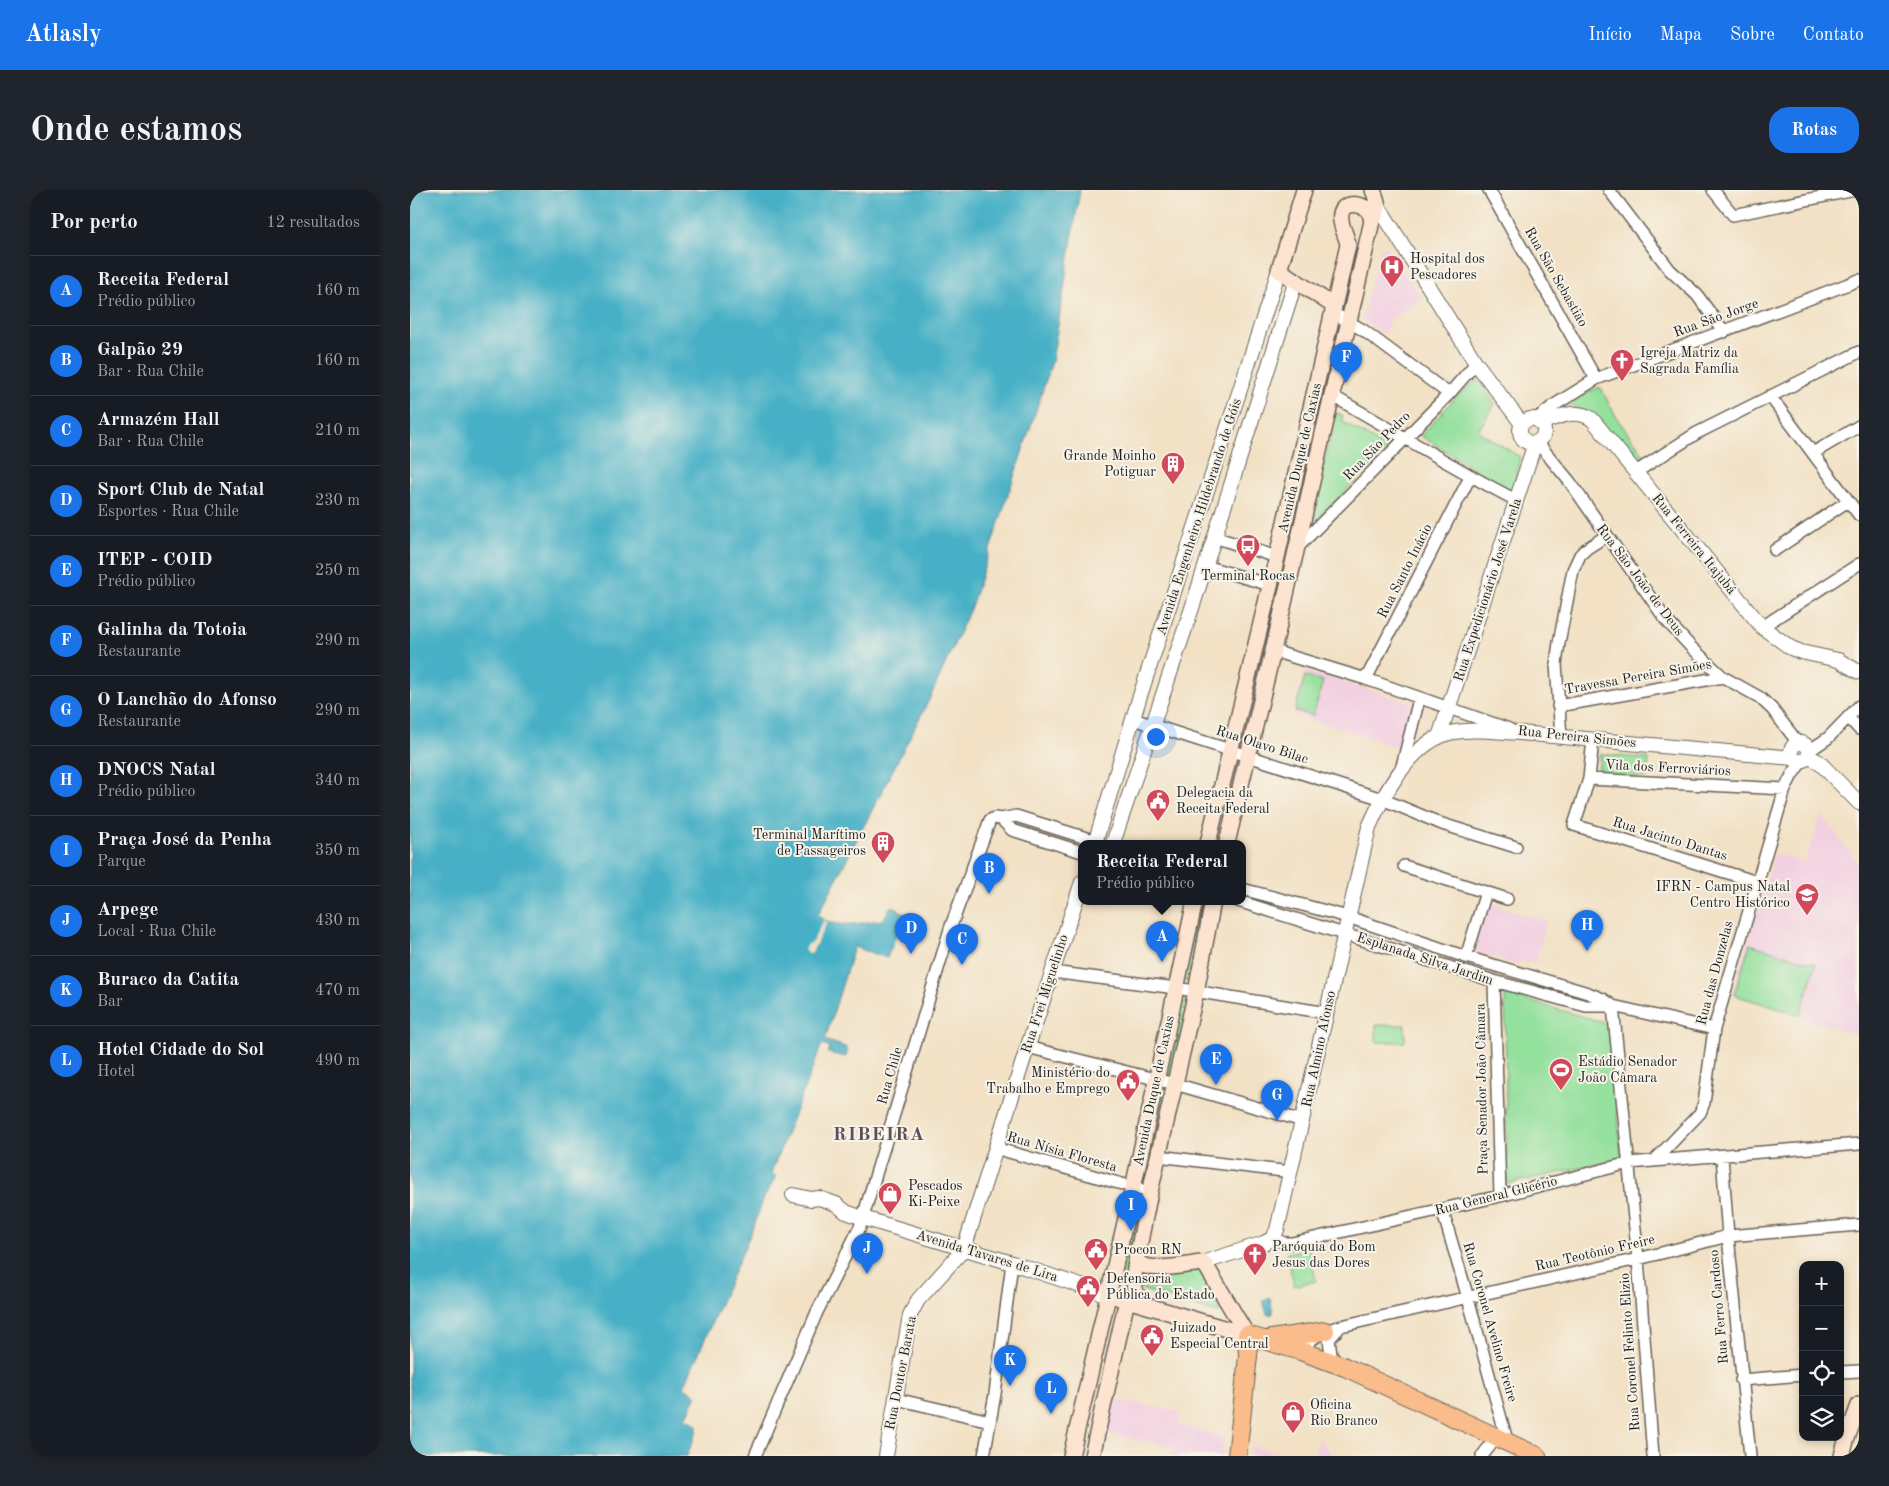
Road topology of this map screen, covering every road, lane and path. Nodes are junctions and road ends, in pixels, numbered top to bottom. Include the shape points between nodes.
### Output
1 (1304, 190) edge
2 (1373, 190) edge
3 (1490, 190) edge
4 (1610, 190) edge
5 (1712, 190) edge
6 (1855, 190) edge
7 (1376, 214) junction
8 (1279, 270) junction
9 (1296, 280) junction
10 (1859, 280) edge
11 (1334, 309) junction
12 (1349, 321) junction
13 (1724, 332) junction
14 (1859, 352) edge
15 (1476, 363) junction
16 (1596, 379) junction
17 (1449, 394) junction
18 (1331, 395) junction
19 (1770, 396) junction
20 (1231, 418) junction
21 (1533, 422) junction
22 (1250, 425) junction
23 (1859, 426) edge
24 (1406, 437) junction
25 (1536, 443) junction
26 (1813, 453) junction
27 (1636, 472) junction
28 (1470, 477) junction
29 (1516, 500) junction
30 (1853, 503) edge
31 (1859, 515) edge
32 (1606, 536) junction
33 (1191, 539) junction
34 (1213, 541) junction
35 (1297, 548) junction
36 (1775, 550) dead end
37 (1277, 557) junction
38 (1859, 564) edge
39 (1205, 566) junction
40 (1270, 585) junction
41 (1174, 595) junction
42 (1194, 602) junction
43 (1762, 627) junction
44 (1273, 651) junction
45 (1859, 672) edge
46 (1723, 677) junction
47 (1366, 679) junction
48 (1419, 698) junction
49 (1140, 699) junction
50 (1558, 706) junction
51 (1859, 706) edge
52 (1160, 708) junction
53 (1449, 709) junction
54 (1848, 717) junction
55 (1133, 719) junction
56 (1154, 726) junction
57 (1859, 729) edge
58 (1520, 733) junction
59 (1439, 737) junction
60 (1561, 737) junction
61 (1593, 739) junction
62 (1231, 750) junction
63 (1800, 754) junction
64 (1248, 756) junction
65 (1401, 770) junction
66 (1588, 779) junction
67 (1786, 786) junction
68 (1382, 799) junction
69 (1859, 804) edge
70 (1217, 807) junction
71 (1235, 811) junction
72 (1001, 819) junction
73 (1092, 840) edge
74 (1099, 840) edge
75 (1114, 840) edge
76 (1209, 840) edge
77 (1228, 840) edge
78 (1516, 847) dead end
79 (1078, 851) edge
80 (1404, 866) dead end
81 (1756, 882) junction
82 (1246, 889) edge
83 (1486, 892) junction
84 (1078, 894) edge
85 (1507, 899) dead end
86 (1246, 903) edge
87 (1194, 905) edge
88 (1213, 905) edge
89 (1348, 917) junction
90 (1344, 933) junction
91 (1443, 948) junction
92 (1466, 956) junction
93 (1436, 964) junction
94 (1052, 972) junction
95 (1494, 981) junction
96 (1176, 988) junction
97 (1196, 992) junction
98 (1613, 1006) junction
99 (1327, 1013) junction
100 (1714, 1029) junction
101 (1027, 1047) junction
102 (1156, 1080) junction
103 (1175, 1084) junction
104 (1303, 1122) junction
105 (1859, 1144) edge
106 (995, 1148) junction
107 (1158, 1156) junction
108 (1722, 1156) junction
109 (1655, 1160) junction
110 (1629, 1163) junction
111 (1291, 1172) junction
112 (1133, 1188) junction
113 (1150, 1192) junction
114 (793, 1195) dead end
115 (1500, 1196) junction
116 (1442, 1209) junction
117 (863, 1218) junction
118 (1859, 1225) edge
119 (1728, 1236) junction
120 (1273, 1238) junction
121 (964, 1249) junction
122 (1638, 1258) junction
123 (1012, 1263) junction
124 (1202, 1263) junction
125 (1139, 1264) junction
126 (1109, 1288) junction
127 (1131, 1294) junction
128 (1468, 1298) junction
129 (1333, 1328) junction
130 (1255, 1338) junction
131 (1301, 1351) junction
132 (1338, 1364) junction
133 (1859, 1371) edge
134 (1844, 1372) edge
135 (1799, 1375) edge
136 (1741, 1380) junction
137 (896, 1399) junction
138 (1859, 1405) edge
139 (990, 1421) junction
140 (1859, 1434) edge
141 (1502, 1441) junction
142 (755, 1456) edge
143 (886, 1456) edge
144 (984, 1456) edge
145 (1070, 1456) edge
146 (1092, 1456) edge
147 (1237, 1456) edge
148 (1482, 1456) edge
149 (1537, 1456) edge
150 (1653, 1456) edge
151 (1750, 1456) edge
152 (1842, 1456) edge
153 (1852, 1456) edge

1 - 8 main road, Avenida Engenheiro Hildebrando de Góis
2 - 7 main road
3 - 16 street, Rua São Sebastião
4 - 13 street via 1670,270 1697,295
5 - 6 street via 1734,215
7 - 11 main road, Avenida Duque de Caxias via 1351,204 1342,212 1341,221 1348,245
7 - 12 main road, Avenida Duque de Caxias
7 - 15 street
8 - 9 main road
8 - 20 street, Avenida Engenheiro Hildebrando de Góis
9 - 11 main road
9 - 22 street, Avenida Engenheiro Hildebrando de Góis
10 - 13 street, Rua São Jorge
11 - 12 street
11 - 37 main road, Avenida Duque de Caxias
12 - 17 street
12 - 18 main road, Avenida Duque de Caxias
13 - 16 street, Rua São Jorge
14 - 19 street
15 - 17 street, Rua São Pedro
15 - 21 street
16 - 21 street, Rua São Jorge
17 - 24 street, Rua São Pedro
18 - 24 street
18 - 35 main road, Avenida Duque de Caxias
19 - 26 street
19 - 27 street via 1697,433
20 - 22 street
20 - 33 street, Avenida Engenheiro Hildebrando de Góis
21 - 25 street via 1544,428 1544,435
21 - 25 street via 1520,429 1520,435 1529,443
21 - 27 street, Rua Ferreira Itajubá via 1573,413 1586,416
22 - 34 street, Avenida Engenheiro Hildebrando de Góis
23 - 26 street
24 - 28 street
24 - 35 street, Rua São Pedro
25 - 29 street, Rua Expedicionário José Varela
25 - 32 street, Rua São João de Deus via 1570,482
26 - 30 street
27 - 43 street, Rua Ferreira Itajubá
28 - 29 street
28 - 47 street, Rua Santo Inácio
29 - 53 street, Rua Expedicionário José Varela
30 - 31 street
30 - 36 street
32 - 46 street, Rua São João de Deus via 1666,620
32 - 50 street via 1580,555 1573,570 1557,657
33 - 34 street
33 - 41 street, Avenida Engenheiro Hildebrando de Góis
34 - 37 street
34 - 39 street, Avenida Engenheiro Hildebrando de Góis
35 - 44 main road, Avenida Duque de Caxias
37 - 40 main road, Avenida Duque de Caxias
38 - 43 street
39 - 40 street
39 - 42 street, Avenida Engenheiro Hildebrando de Góis
40 - 62 main road, Avenida Duque de Caxias
41 - 42 street
41 - 49 street, Avenida Engenheiro Hildebrando de Góis
42 - 52 street, Avenida Engenheiro Hildebrando de Góis
43 - 45 street, Rua Ferreira Itajubá via 1791,648 1838,660
44 - 47 street, Rua Pereira Simões
44 - 64 main road, Avenida Duque de Caxias
46 - 50 street, Travessa Pereira Simões
46 - 63 street, Rua São João de Deus via 1759,697 1777,714
47 - 48 street, Rua Pereira Simões
48 - 53 street, Rua Pereira Simões
48 - 65 street
49 - 52 street
49 - 55 street, Avenida Engenheiro Hildebrando de Góis
50 - 60 street
51 - 54 street
52 - 56 street, Avenida Engenheiro Hildebrando de Góis
53 - 58 street, Rua Pereira Simões
53 - 59 street, Rua Expedicionário José Varela
54 - 57 street
54 - 63 street via 1822,744
55 - 56 street, Rua Olavo Bilac
55 - 74 street, Avenida Engenheiro Hildebrando de Góis
56 - 62 street, Rua Olavo Bilac
56 - 75 street, Avenida Engenheiro Hildebrando de Góis
58 - 59 street via 1465,732
58 - 60 street, Rua Pereira Simões
59 - 65 street, Rua Almino Afonso
60 - 61 street, Rua Pereira Simões
61 - 63 street, Rua Pereira Simões
61 - 66 street, Vila dos Ferroviários
62 - 64 street, Rua Olavo Bilac
62 - 70 main road, Avenida Duque de Caxias
63 - 67 street, Rua das Donzelas
63 - 69 street via 1819,762
64 - 68 street, Rua Olavo Bilac
64 - 71 main road, Avenida Duque de Caxias
65 - 68 street, Rua Almino Afonso
66 - 67 street, Vila dos Ferroviários
66 - 81 street, Rua Jacinto Dantas via 1574,825
67 - 81 street, Rua das Donzelas
68 - 78 street via 1442,824
68 - 89 street, Rua Almino Afonso via 1369,827
70 - 71 main road
70 - 76 main road, Avenida Duque de Caxias
71 - 77 main road, Avenida Duque de Caxias
72 - 73 street via 1016,816
72 - 79 street via 1012,830
72 - 117 street, Rua Chile via 990,820 950,929
80 - 83 street
81 - 100 street, Rua das Donzelas
82 - 89 street, Esplanada Silva Jardim
83 - 85 street
83 - 92 street
84 - 94 street, Rua Frei Miguelinho
86 - 90 street, Esplanada Silva Jardim
87 - 96 main road, Avenida Duque de Caxias
88 - 97 main road, Avenida Duque de Caxias
89 - 90 street, Rua Almino Afonso
89 - 91 street, Esplanada Silva Jardim
90 - 93 street, Esplanada Silva Jardim
90 - 99 street, Rua Almino Afonso
91 - 92 street, Esplanada Silva Jardim
91 - 93 street
92 - 98 street, Esplanada Silva Jardim via 1588,993
93 - 95 street, Esplanada Silva Jardim
94 - 96 street
94 - 101 street, Rua Frei Miguelinho
95 - 98 street, Esplanada Silva Jardim via 1586,1006
95 - 115 street, Praça Senador João Câmara
96 - 97 street
96 - 102 main road, Avenida Duque de Caxias
97 - 99 street
97 - 103 main road, Avenida Duque de Caxias
98 - 100 street, Esplanada Silva Jardim
98 - 110 street, Rua Coronel Felinto Elizio
99 - 104 street, Rua Almino Afonso
100 - 109 street, Rua das Donzelas via 1700,1113
101 - 102 street
101 - 106 street, Rua Frei Miguelinho
102 - 103 street
102 - 112 main road, Avenida Duque de Caxias
103 - 104 street
103 - 107 main road, Avenida Duque de Caxias
104 - 111 street, Rua Almino Afonso
105 - 108 street, Rua General Glicério
106 - 112 street, Rua Nísia Floresta
106 - 121 street, Rua Frei Miguelinho
107 - 111 street
107 - 113 main road, Avenida Duque de Caxias
108 - 109 street, Rua General Glicério
108 - 119 street, Rua Ferro Cardoso
109 - 110 street, Rua General Glicério
110 - 115 street, Rua General Glicério
110 - 122 street, Rua Coronel Felinto Elizio
111 - 120 street, Rua Almino Afonso
112 - 113 street, Rua Nísia Floresta
112 - 126 main road, Avenida Duque de Caxias
113 - 125 main road, Avenida Duque de Caxias
114 - 117 street, Avenida Tavares de Lira via 811,1200 815,1206 833,1213 846,1212
115 - 116 street, Rua General Glicério
116 - 120 street, Rua General Glicério via 1292,1244
116 - 128 street, Rua Coronel Avelino Freire
117 - 121 street, Avenida Tavares de Lira
117 - 142 street, Rua Chile via 817,1312
118 - 119 street, Rua Teotônio Freire
119 - 122 street, Rua Teotônio Freire
119 - 136 street, Rua Ferro Cardoso
120 - 124 street
121 - 123 street, Avenida Tavares de Lira
121 - 137 street, Rua Doutor Barata via 913,1307
122 - 128 street, Rua Teotônio Freire
122 - 150 street, Rua Coronel Felinto Elizio
123 - 126 street, Avenida Tavares de Lira
123 - 139 street
124 - 125 main road via 1150,1268
124 - 130 main road
125 - 127 main road, Avenida Duque de Caxias
126 - 127 main road, Avenida Tavares de Lira
126 - 145 main road, Avenida Duque de Caxias
127 - 130 main road, Avenida Tavares de Lira via 1144,1305
127 - 146 main road, Avenida Duque de Caxias
128 - 129 street, Rua Teotônio Freire
128 - 141 street, Rua Coronel Avelino Freire
129 - 130 main road
129 - 131 street, Rua Teotônio Freire via 1311,1339
129 - 132 street via 1329,1339 1331,1355
130 - 131 main road
130 - 147 main road via 1248,1356
131 - 132 main road
132 - 141 main road
133 - 134 street
135 - 136 street
136 - 151 street, Rua Ferro Cardoso
137 - 139 street
137 - 143 street, Rua Doutor Barata
138 - 152 main road
139 - 144 street
140 - 153 main road
141 - 148 street
141 - 149 main road

